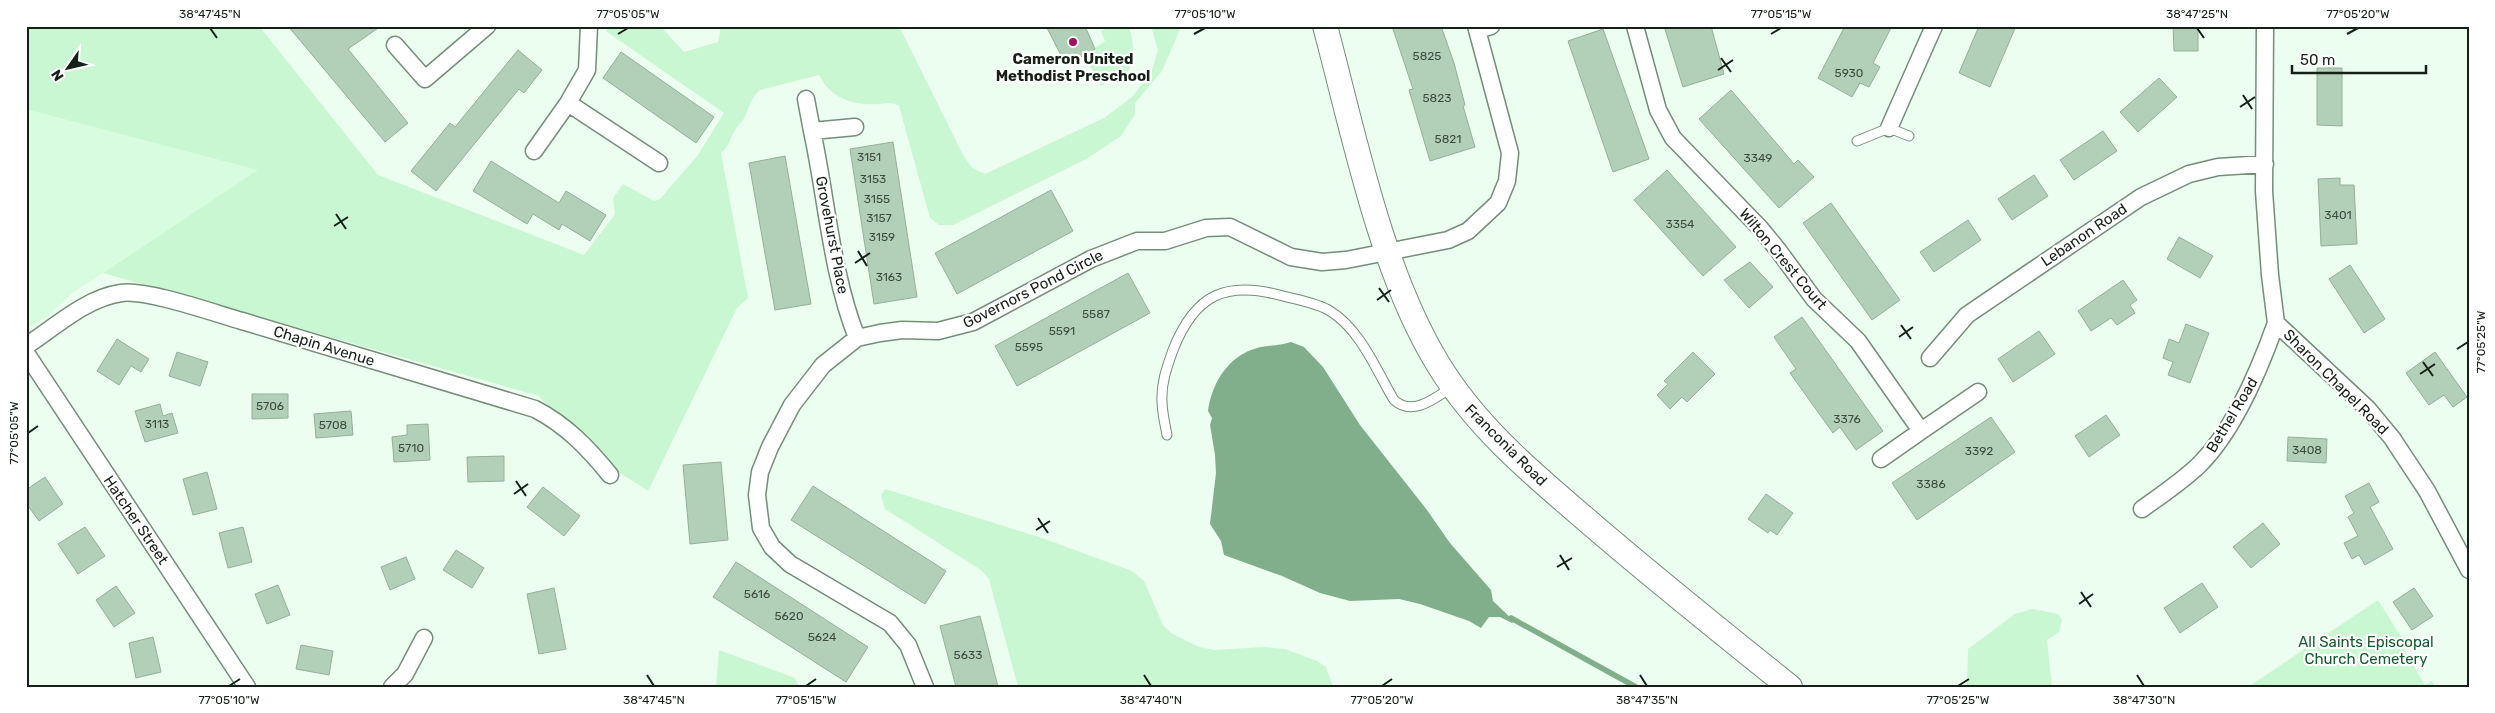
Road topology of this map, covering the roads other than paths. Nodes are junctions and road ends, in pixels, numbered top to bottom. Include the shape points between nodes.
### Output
1 (487, 26) edge
2 (589, 26) edge
3 (1325, 26) edge
4 (1635, 26) edge
5 (1934, 26) edge
6 (2265, 26) edge
7 (1481, 28) edge
8 (395, 45) dead end
9 (806, 99) dead end
10 (568, 104) junction
11 (855, 127) dead end
12 (1889, 128) junction
13 (812, 131) junction
14 (1909, 136) dead end
15 (1857, 141) dead end
16 (534, 150) dead end
17 (659, 163) dead end
18 (2265, 164) junction
19 (1388, 252) junction
20 (2276, 323) junction
21 (857, 338) junction
22 (26, 346) edge
23 (26, 353) edge
24 (1930, 358) dead end
25 (1453, 387) junction
26 (1978, 392) dead end
27 (1921, 431) junction
28 (1167, 435) dead end
29 (1881, 459) dead end
30 (610, 475) dead end
31 (2142, 509) dead end
32 (2469, 570) edge
33 (424, 638) dead end
34 (247, 687) edge
35 (392, 687) edge
36 (925, 687) edge
37 (1790, 687) edge

1 - 8 street via 425,79
2 - 10 street via 587,70
3 - 19 main road, Franconia Road
4 - 27 street, Wilton Crest Court via 1658,110 1673,138 1778,250 1814,299 1858,341
5 - 12 street
6 - 18 street, Sharon Chapel Road
7 - 19 street, Governors Pond Circle via 1510,153 1507,181 1498,203 1468,231 1448,240
9 - 13 street, Grovehurst Place
10 - 16 street
10 - 17 street
11 - 13 street
12 - 14 lane
12 - 15 lane
13 - 21 street, Grovehurst Place via 837,270
18 - 20 street, Sharon Chapel Road via 2270,276
18 - 24 street, Lebanon Road via 2218,167 2189,174 2141,197 1967,315
19 - 21 street, Governors Pond Circle via 1322,262 1291,257 1230,227 1206,228 1165,241 1137,241 1120,246 973,322 955,328 880,332
19 - 25 main road, Franconia Road via 1420,332
20 - 31 street, Bethel Road via 2263,361 2226,430 2209,454 2188,475
20 - 32 street, Sharon Chapel Road via 2368,409 2392,438 2427,491
21 - 36 street, Governors Pond Circle via 822,365 792,406 770,447 760,472 757,495 761,528 772,547 790,564 890,623 908,645
22 - 30 street, Chapin Avenue via 99,300 123,292 140,293 535,409 575,435
23 - 34 street, Hatcher Street
25 - 28 lane via 1423,404 1403,406 1394,400 1358,340 1330,311 1268,292 1222,293 1200,304 1178,337 1163,382 1162,402
25 - 37 main road, Franconia Road via 1476,418 1532,473 1610,541
26 - 27 street
27 - 29 street
33 - 35 street via 405,674

